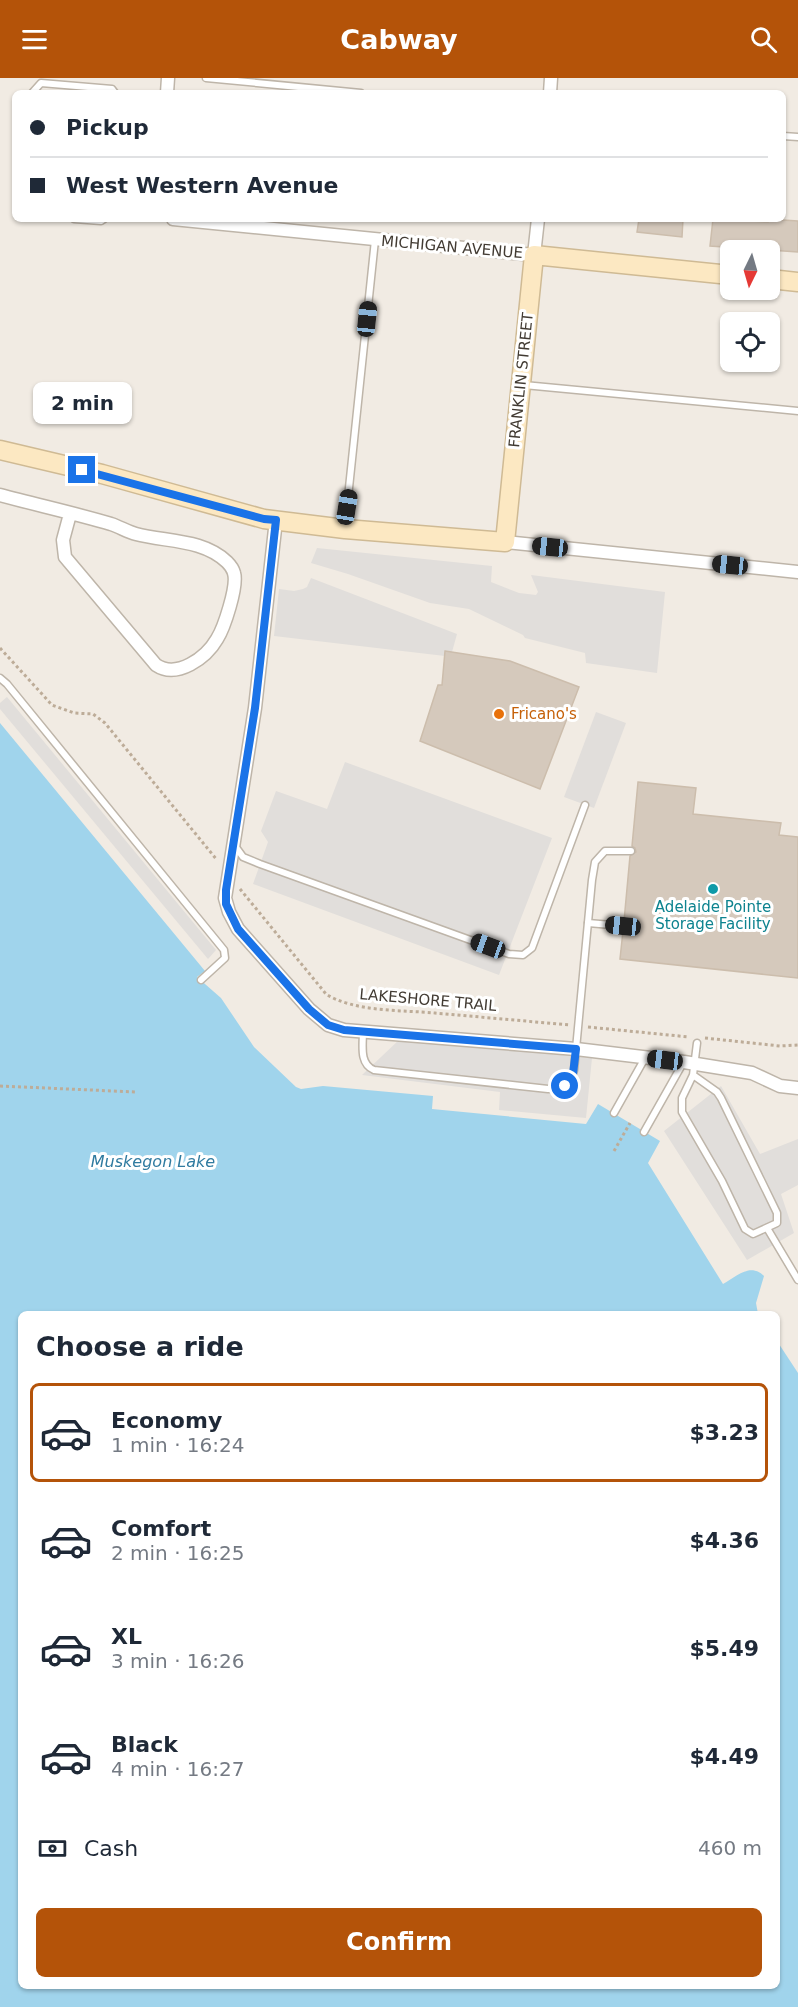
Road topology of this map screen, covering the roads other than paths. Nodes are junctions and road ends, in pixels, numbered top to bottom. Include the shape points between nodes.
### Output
1 (206, 78) edge
2 (35, 90) edge
3 (113, 90) edge
4 (304, 90) edge
5 (202, 222) edge
6 (537, 222) edge
7 (375, 240) junction
8 (534, 255) junction
9 (720, 274) edge
10 (780, 280) edge
11 (798, 282) edge
12 (520, 384) junction
13 (798, 411) edge
14 (0, 450) edge
15 (0, 495) edge
16 (70, 514) junction
17 (276, 520) junction
18 (345, 529) junction
19 (505, 542) junction
20 (798, 572) edge
21 (0, 678) edge
22 (585, 805) dead end
23 (234, 842) junction
24 (631, 851) dead end
25 (588, 923) junction
26 (623, 926) dead end
27 (201, 980) dead end
28 (363, 1031) junction
29 (696, 1043) dead end
30 (576, 1049) junction
31 (645, 1058) junction
32 (690, 1067) junction
33 (798, 1089) edge
34 (614, 1113) dead end
35 (644, 1132) dead end
36 (767, 1228) junction
37 (798, 1280) edge

1 - 4 lane
2 - 3 lane via 41,83
5 - 7 street, MICHIGAN AVENUE
6 - 8 street, FRANKLIN STREET
7 - 8 street, MICHIGAN AVENUE
7 - 18 lane
8 - 9 street, MICHIGAN AVENUE
8 - 12 street, FRANKLIN STREET
10 - 11 street
12 - 13 lane
12 - 19 street, FRANKLIN STREET
14 - 17 street
15 - 16 street
16 - 16 street via 63,540 65,557 156,665 181,669 213,644 234,585 235,574 228,563 207,548 136,534
17 - 18 street
17 - 23 street via 255,708
18 - 19 street
19 - 20 street
21 - 27 lane via 224,950 225,958
22 - 23 lane via 532,948 523,955 509,954 254,862 239,853
23 - 28 street via 226,904 238,929 320,1019 335,1028
24 - 25 lane via 609,850 597,858
25 - 26 lane
25 - 30 lane
28 - 30 street
28 - 30 lane via 364,1061 374,1070 548,1089 560,1088 571,1079
29 - 32 lane
30 - 31 street
31 - 32 street
31 - 34 lane
32 - 33 street via 752,1073 780,1086
32 - 35 lane
32 - 36 lane via 721,1098 754,1164 777,1213 777,1223
32 - 36 lane via 681,1105 684,1120 722,1181 745,1229 753,1234
36 - 37 lane

